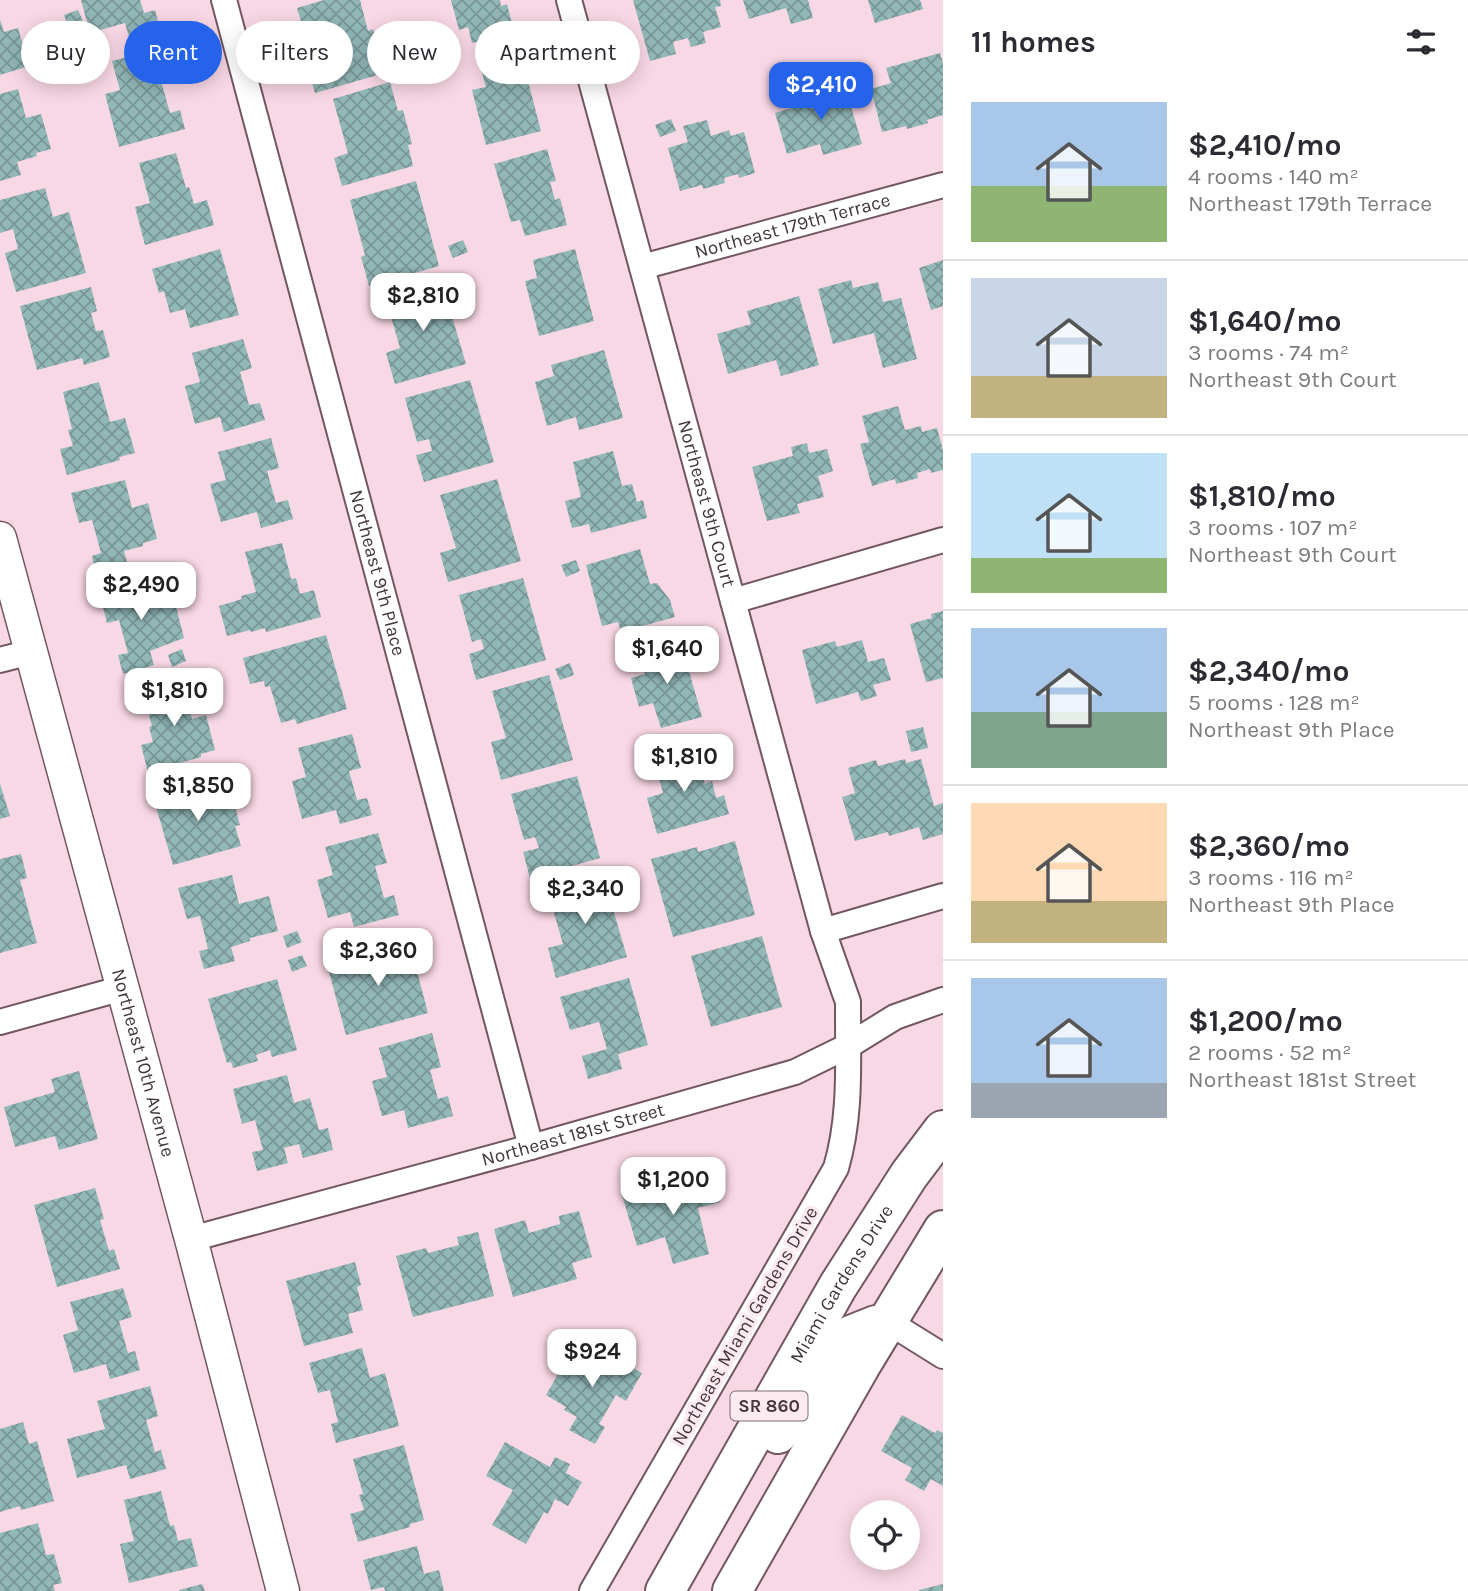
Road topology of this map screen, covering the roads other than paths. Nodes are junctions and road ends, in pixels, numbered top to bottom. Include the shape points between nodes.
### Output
1 (224, 0) edge
2 (569, 0) edge
3 (943, 185) edge
4 (642, 267) junction
5 (0, 538) edge
6 (943, 540) edge
7 (733, 601) junction
8 (31, 652) junction
9 (0, 660) edge
10 (943, 897) edge
11 (823, 931) junction
12 (123, 988) junction
13 (943, 1000) edge
14 (0, 1022) edge
15 (848, 1046) junction
16 (943, 1130) edge
17 (531, 1147) junction
18 (877, 1224) junction
19 (943, 1230) edge
20 (191, 1239) junction
21 (887, 1321) junction
22 (943, 1356) edge
23 (698, 1531) junction
24 (283, 1591) edge
25 (593, 1591) edge
26 (665, 1591) edge
27 (732, 1591) edge

1 - 17 street, Northeast 9th Place
2 - 4 street, Northeast 9th Court
3 - 4 street, Northeast 179th Terrace
4 - 7 street, Northeast 9th Court
5 - 8 street, Northeast 10th Avenue
6 - 7 street
7 - 11 street, Northeast 9th Court
8 - 9 street
8 - 12 street, Northeast 10th Avenue
10 - 11 street
11 - 15 street, Northeast 9th Court via 848,1002
12 - 14 street
12 - 20 street, Northeast 10th Avenue
13 - 15 street, Northeast 181st Street via 895,1017
15 - 17 street, Northeast 181st Street via 795,1072
15 - 25 street, Northeast Miami Gardens Drive via 848,1110 836,1168
16 - 18 main road, Miami Gardens Drive / SR 860
17 - 20 street, Northeast 181st Street
18 - 21 main road via 874,1274
18 - 23 main road, Miami Gardens Drive / SR 860
19 - 21 main road, SR 860
20 - 24 street, Northeast 10th Avenue
21 - 22 street
21 - 23 main road via 851,1335 772,1442
21 - 27 main road, SR 860
23 - 26 main road, Miami Gardens Drive / SR 860

